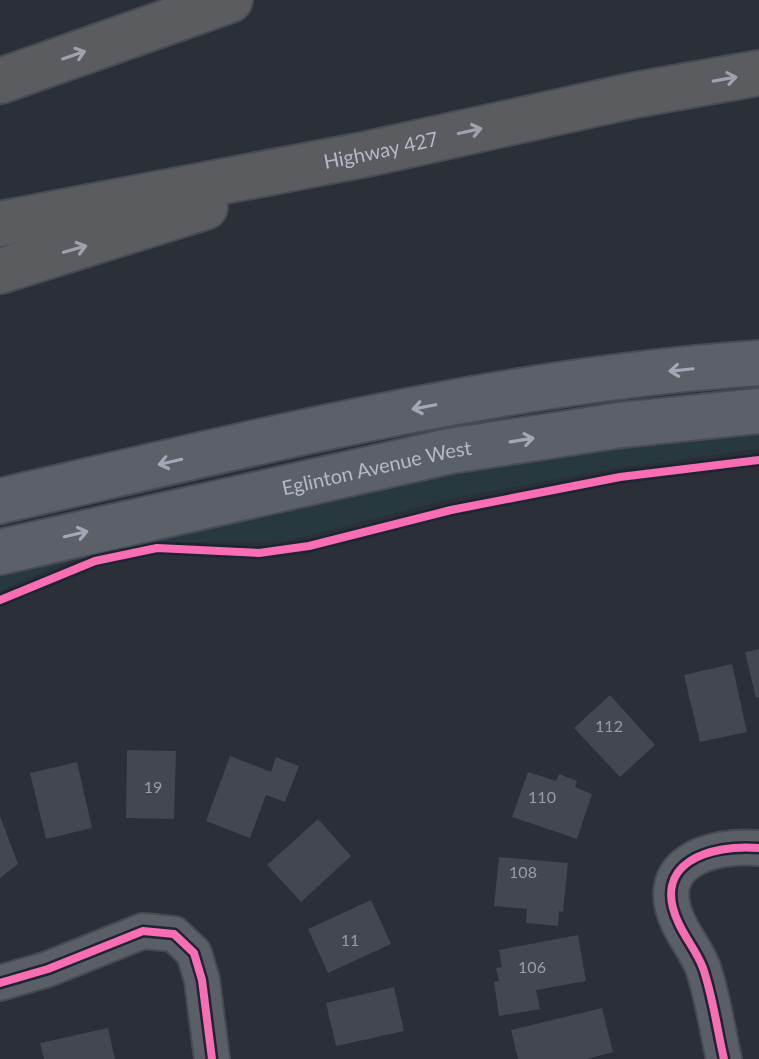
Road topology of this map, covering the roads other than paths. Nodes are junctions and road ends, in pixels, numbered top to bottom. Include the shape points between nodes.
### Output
1 (230, 0) edge
2 (759, 73) edge
3 (0, 81) edge
4 (367, 154) junction
5 (0, 224) edge
6 (0, 271) edge
7 (759, 363) edge
8 (759, 411) edge
9 (0, 501) edge
10 (0, 552) edge
11 (759, 848) edge
12 (0, 983) edge
13 (212, 1059) edge
14 (724, 1059) edge

3 -> 1 highway
4 -> 2 highway, Highway 427
4 - 5 highway, Highway 427
6 -> 4 highway
7 -> 9 main road via 574,382 429,406
10 -> 8 main road, Eglinton Avenue West via 450,451
11 - 14 street via 708,850 682,864 672,889 677,922 702,965
12 - 13 street via 143,931 174,934 194,953

